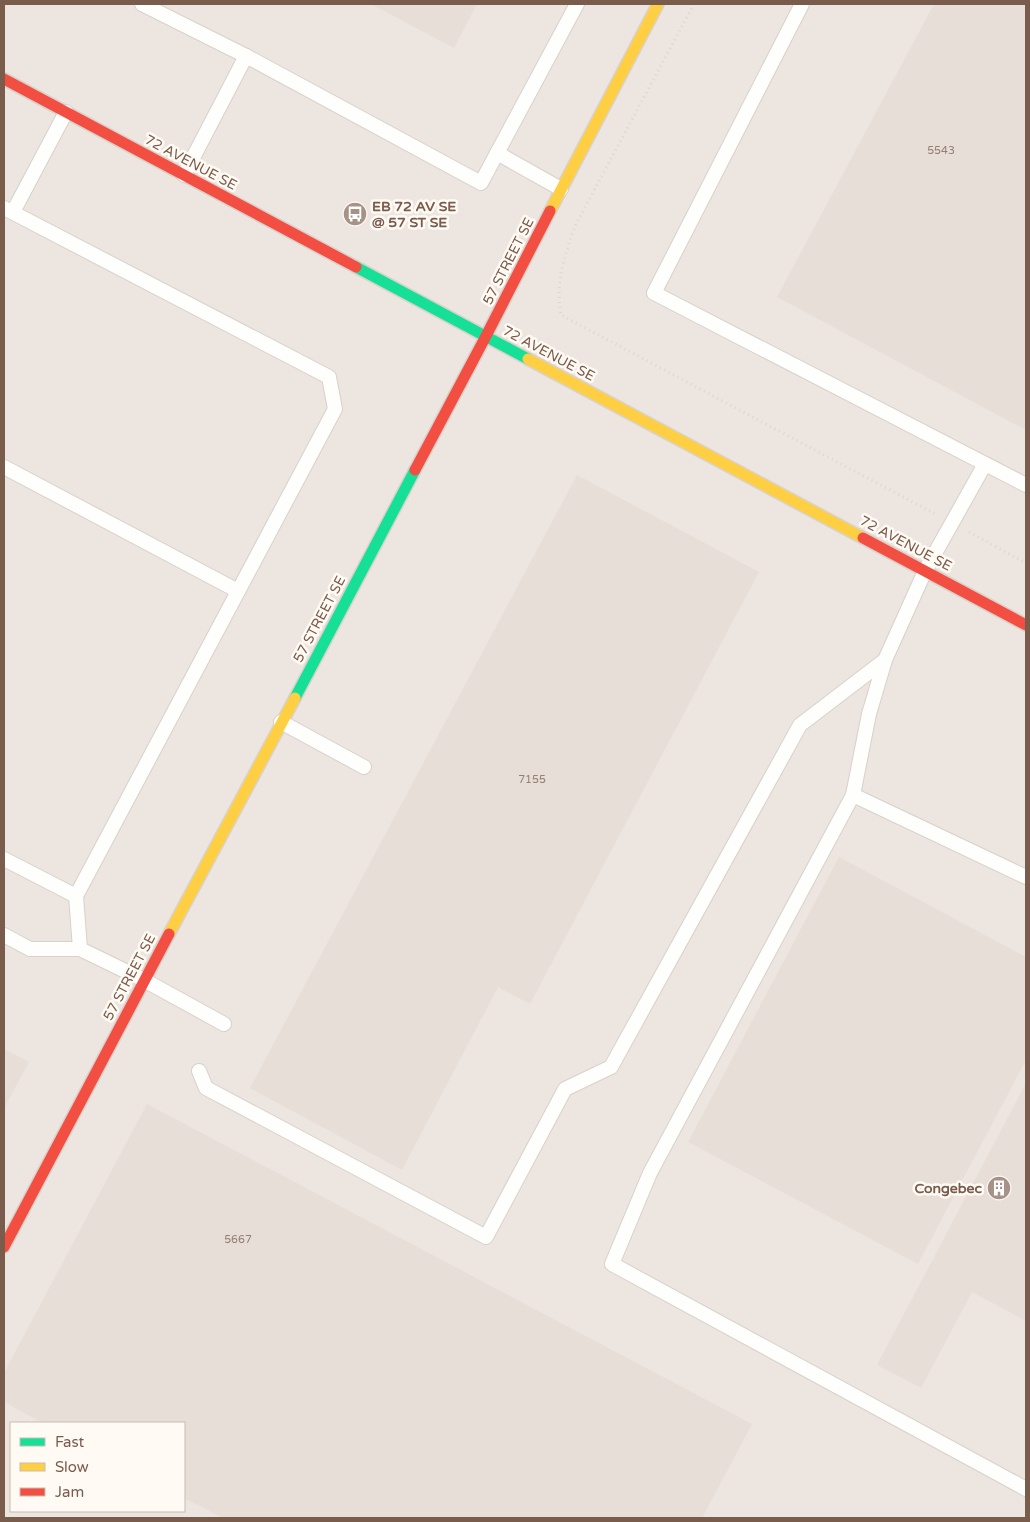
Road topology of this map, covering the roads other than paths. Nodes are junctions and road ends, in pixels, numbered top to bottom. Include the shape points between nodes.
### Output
1 (142, 4) edge
2 (577, 4) edge
3 (658, 4) edge
4 (802, 4) edge
5 (246, 56) junction
6 (4, 79) edge
7 (66, 112) junction
8 (497, 153) junction
9 (184, 175) junction
10 (561, 189) junction
11 (8, 210) edge
12 (486, 336) junction
13 (985, 464) junction
14 (4, 467) edge
15 (1026, 485) edge
16 (925, 571) junction
17 (238, 591) junction
18 (1026, 625) edge
19 (885, 660) junction
20 (281, 722) junction
21 (364, 766) dead end
22 (853, 795) junction
23 (4, 859) edge
24 (1026, 877) edge
25 (76, 896) junction
26 (4, 935) edge
27 (80, 949) junction
28 (144, 980) junction
29 (224, 1024) dead end
30 (199, 1071) dead end
31 (4, 1247) edge
32 (1026, 1489) edge

1 - 5 lane
2 - 8 lane
3 - 10 street, 57 STREET SE
4 - 13 lane via 654,292
5 - 8 lane via 480,183
5 - 9 lane
6 - 7 street, 72 AVENUE SE
7 - 9 street, 72 AVENUE SE
7 - 11 lane
8 - 10 lane
9 - 12 street, 72 AVENUE SE
10 - 12 street, 57 STREET SE
11 - 17 lane via 329,376 335,410
12 - 16 street, 72 AVENUE SE
12 - 20 street, 57 STREET SE
13 - 15 lane
13 - 16 lane
14 - 17 lane
16 - 18 street, 72 AVENUE SE
16 - 19 lane
17 - 25 lane
19 - 22 lane via 869,714
19 - 30 lane via 800,725 611,1066 565,1089 486,1237 206,1088
20 - 21 lane
20 - 28 street, 57 STREET SE
22 - 24 lane
22 - 32 lane via 650,1173 612,1264
23 - 25 lane
25 - 27 lane
26 - 27 lane via 30,949
27 - 28 lane
28 - 29 lane
28 - 31 street, 57 STREET SE

